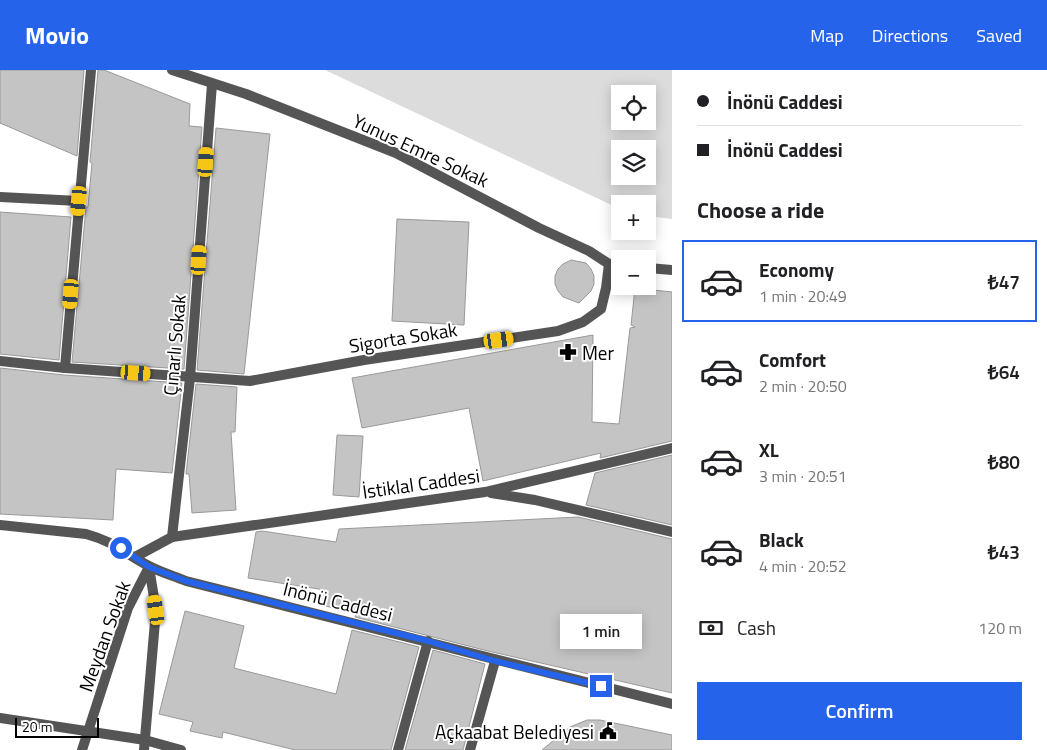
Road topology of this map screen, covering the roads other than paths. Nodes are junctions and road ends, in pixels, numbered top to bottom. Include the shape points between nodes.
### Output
1 (90, 70) edge
2 (172, 70) edge
3 (212, 84) junction
4 (0, 197) edge
5 (79, 201) junction
6 (608, 264) junction
7 (611, 264) edge
8 (656, 269) edge
9 (672, 270) edge
10 (0, 361) edge
11 (65, 368) junction
12 (190, 378) junction
13 (672, 448) edge
14 (486, 492) junction
15 (0, 525) edge
16 (672, 532) edge
17 (172, 537) junction
18 (135, 557) junction
19 (149, 567) junction
20 (428, 641) junction
21 (495, 661) junction
22 (672, 704) edge
23 (0, 718) edge
24 (89, 731) junction
25 (144, 745) edge
26 (82, 750) edge
27 (180, 750) edge
28 (398, 750) edge
29 (470, 750) edge

1 - 5 street
2 - 3 street, Yunus Emre Sokak
3 - 6 street, Yunus Emre Sokak via 246,94 396,153 589,251
3 - 12 street, Çınarlı Sokak
4 - 5 street
5 - 11 street
6 - 7 street, Yunus Emre Sokak
6 - 12 street, Sigorta Sokak via 601,309 583,322 558,330 250,381
8 - 9 street
10 - 11 street, Sigorta Sokak
11 - 12 street, Sigorta Sokak
12 - 17 street, Çınarlı Sokak
13 - 14 street, İstiklal Caddesi
14 - 16 street
14 - 17 street, İstiklal Caddesi
15 - 18 street, İnönü Caddesi via 86,534 105,540
17 - 18 street
18 - 19 street, İnönü Caddesi
19 - 20 street, İnönü Caddesi via 186,581
19 - 24 street, Meydan Sokak via 128,608
19 - 25 street, Meydan Sokak via 156,610
20 - 21 street, İnönü Caddesi
20 - 28 street
21 - 22 street, İnönü Caddesi
21 - 29 street
23 - 24 street
24 - 25 street
24 - 26 street, Meydan Sokak
25 - 27 street

